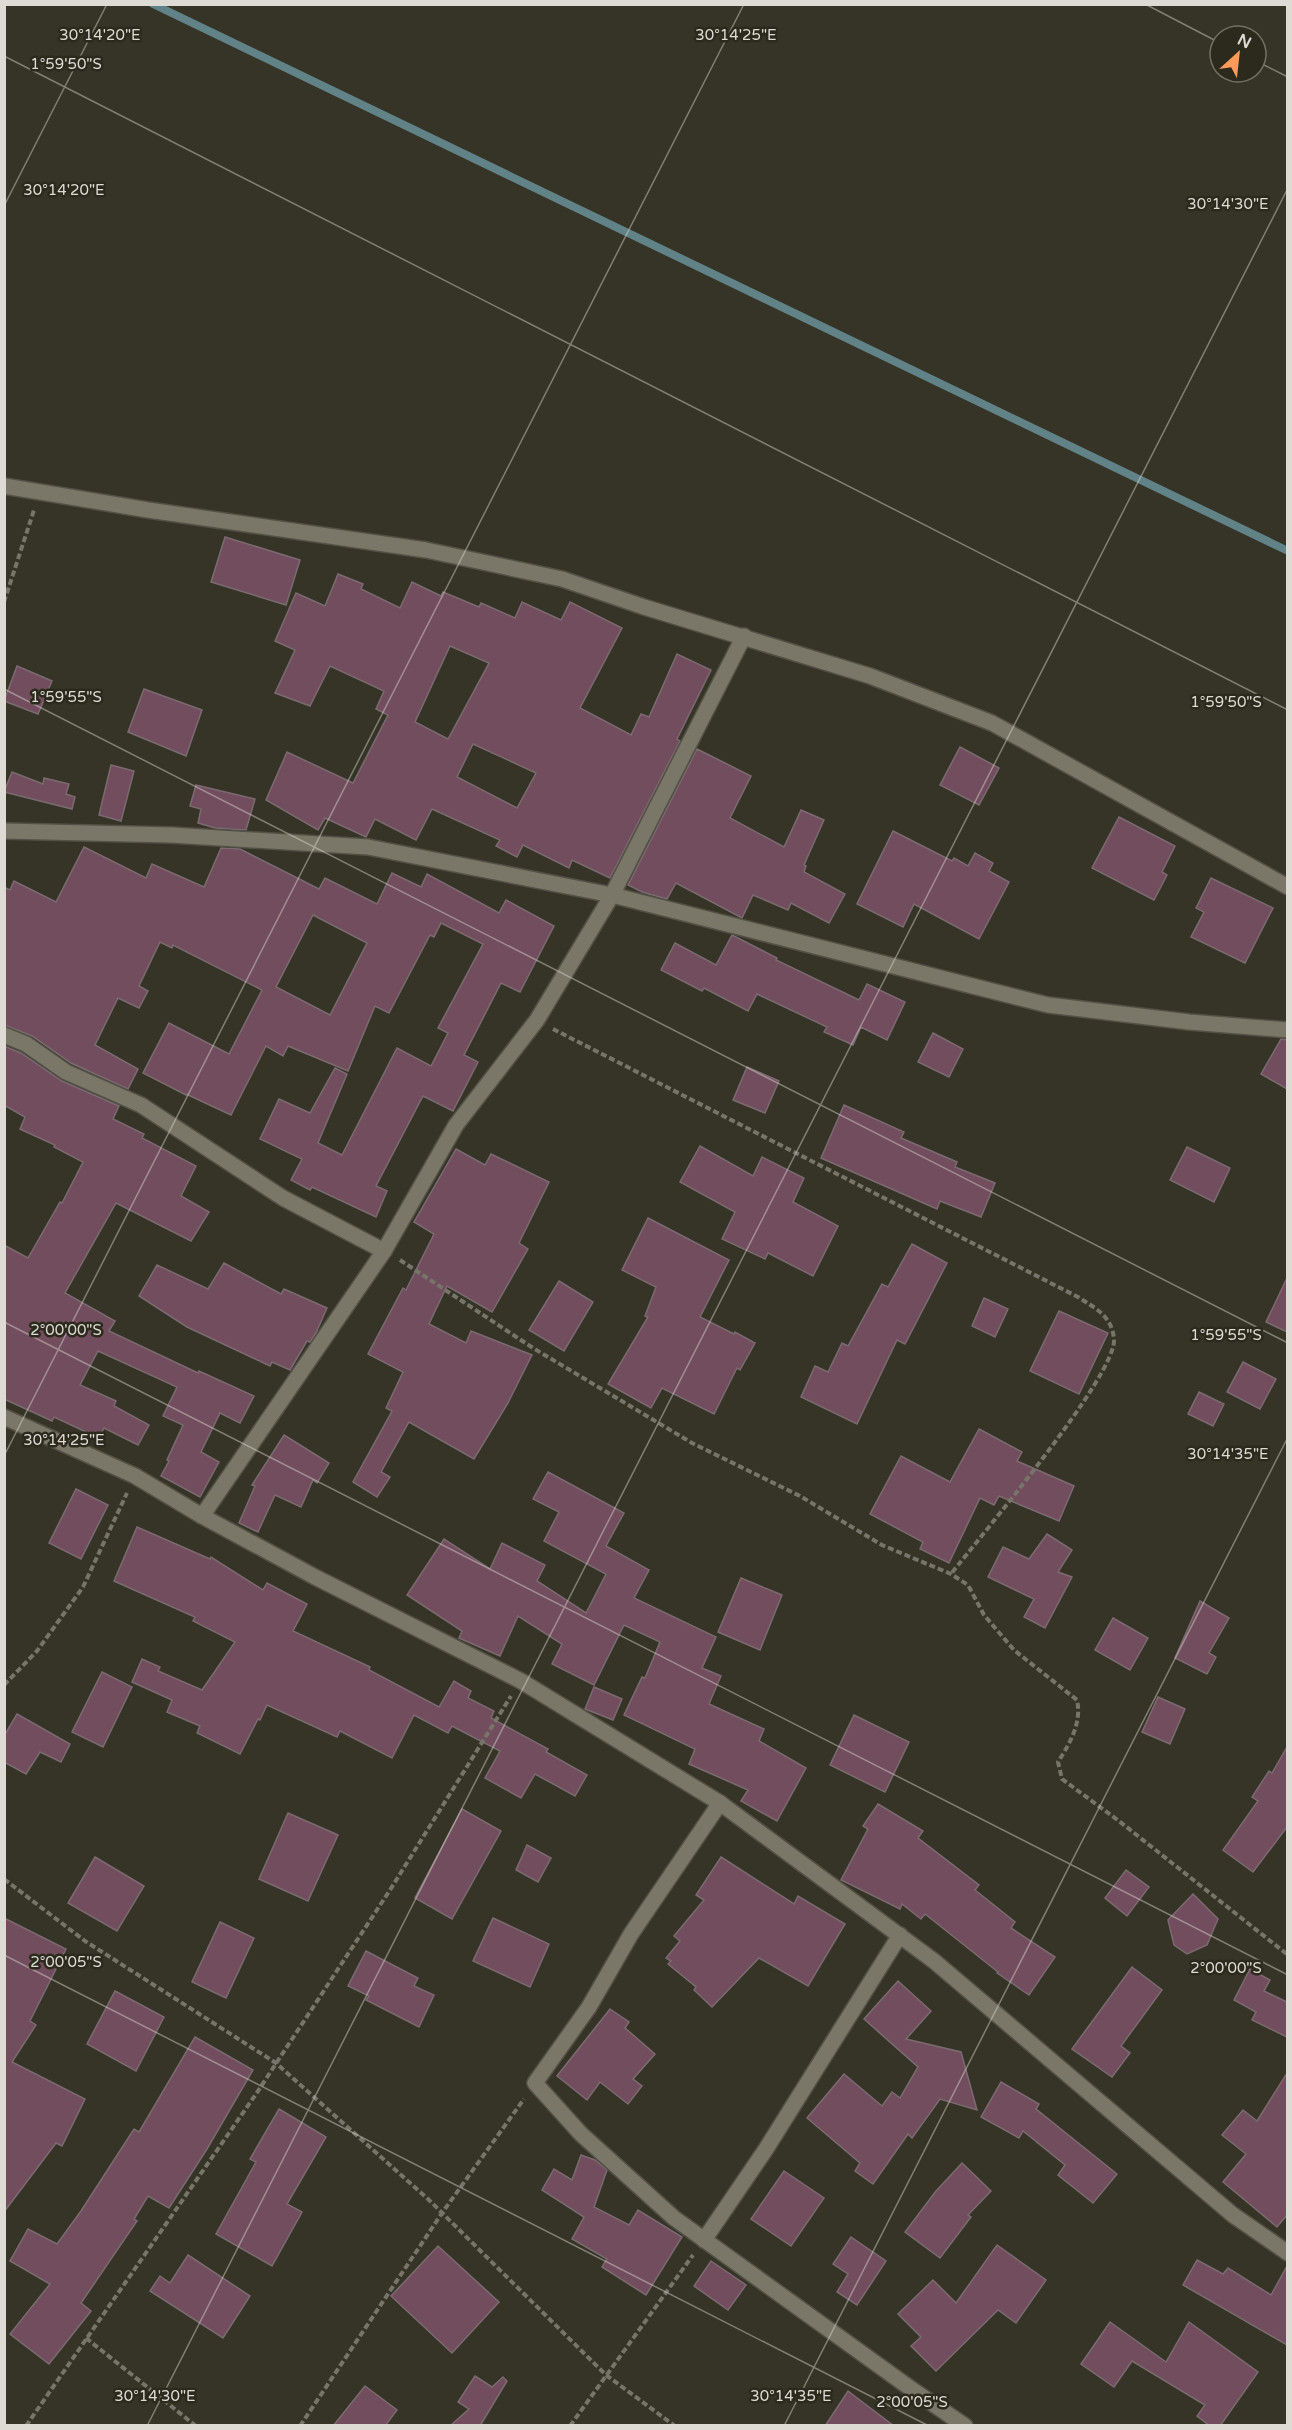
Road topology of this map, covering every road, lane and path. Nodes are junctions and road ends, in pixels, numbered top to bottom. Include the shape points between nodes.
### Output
1 (4, 486) edge
2 (39, 492) junction
3 (4, 602) edge
4 (744, 636) junction
5 (4, 831) edge
6 (1287, 887) edge
7 (612, 895) junction
8 (537, 1020) junction
9 (1287, 1030) edge
10 (4, 1035) edge
11 (384, 1251) junction
12 (4, 1417) edge
13 (135, 1476) junction
14 (202, 1516) junction
15 (951, 1574) junction
16 (521, 1681) junction
17 (4, 1685) edge
18 (720, 1803) junction
19 (4, 1878) edge
20 (900, 1935) junction
21 (1287, 1955) edge
22 (276, 2063) junction
23 (535, 2083) junction
24 (442, 2213) junction
25 (704, 2240) junction
26 (1287, 2253) edge
27 (86, 2338) junction
28 (606, 2376) junction
29 (26, 2426) edge
30 (196, 2426) edge
31 (300, 2426) edge
32 (570, 2426) edge
33 (675, 2426) edge
34 (965, 2426) edge

1 - 2 street
2 - 3 path
2 - 4 street via 426,550 562,579
4 - 6 street via 870,676 992,723
4 - 7 street
5 - 7 street via 171,835 368,847
7 - 8 street
7 - 9 street via 1048,1005
8 - 11 street via 456,1125
8 - 15 path via 1078,1297 1110,1321 1114,1341 1103,1373 1073,1418
10 - 11 street via 26,1044 66,1072 141,1105 283,1198
11 - 14 street
11 - 15 path via 533,1348 692,1443 800,1496 882,1545
12 - 13 street
13 - 14 street
13 - 17 path via 83,1587 37,1651
14 - 16 street
15 - 21 path via 968,1586 984,1615 1014,1650 1077,1700 1077,1725 1058,1762 1062,1779
16 - 18 street
16 - 22 path
18 - 20 street
18 - 23 street via 631,1934 589,2007
19 - 22 path via 85,1941
20 - 25 street
20 - 26 street via 1233,2215
22 - 24 path
22 - 27 path
23 - 24 path
23 - 25 street via 581,2134
24 - 28 path
24 - 31 path
25 - 28 path
25 - 34 street
27 - 29 path
27 - 30 path
28 - 32 path
28 - 33 path

